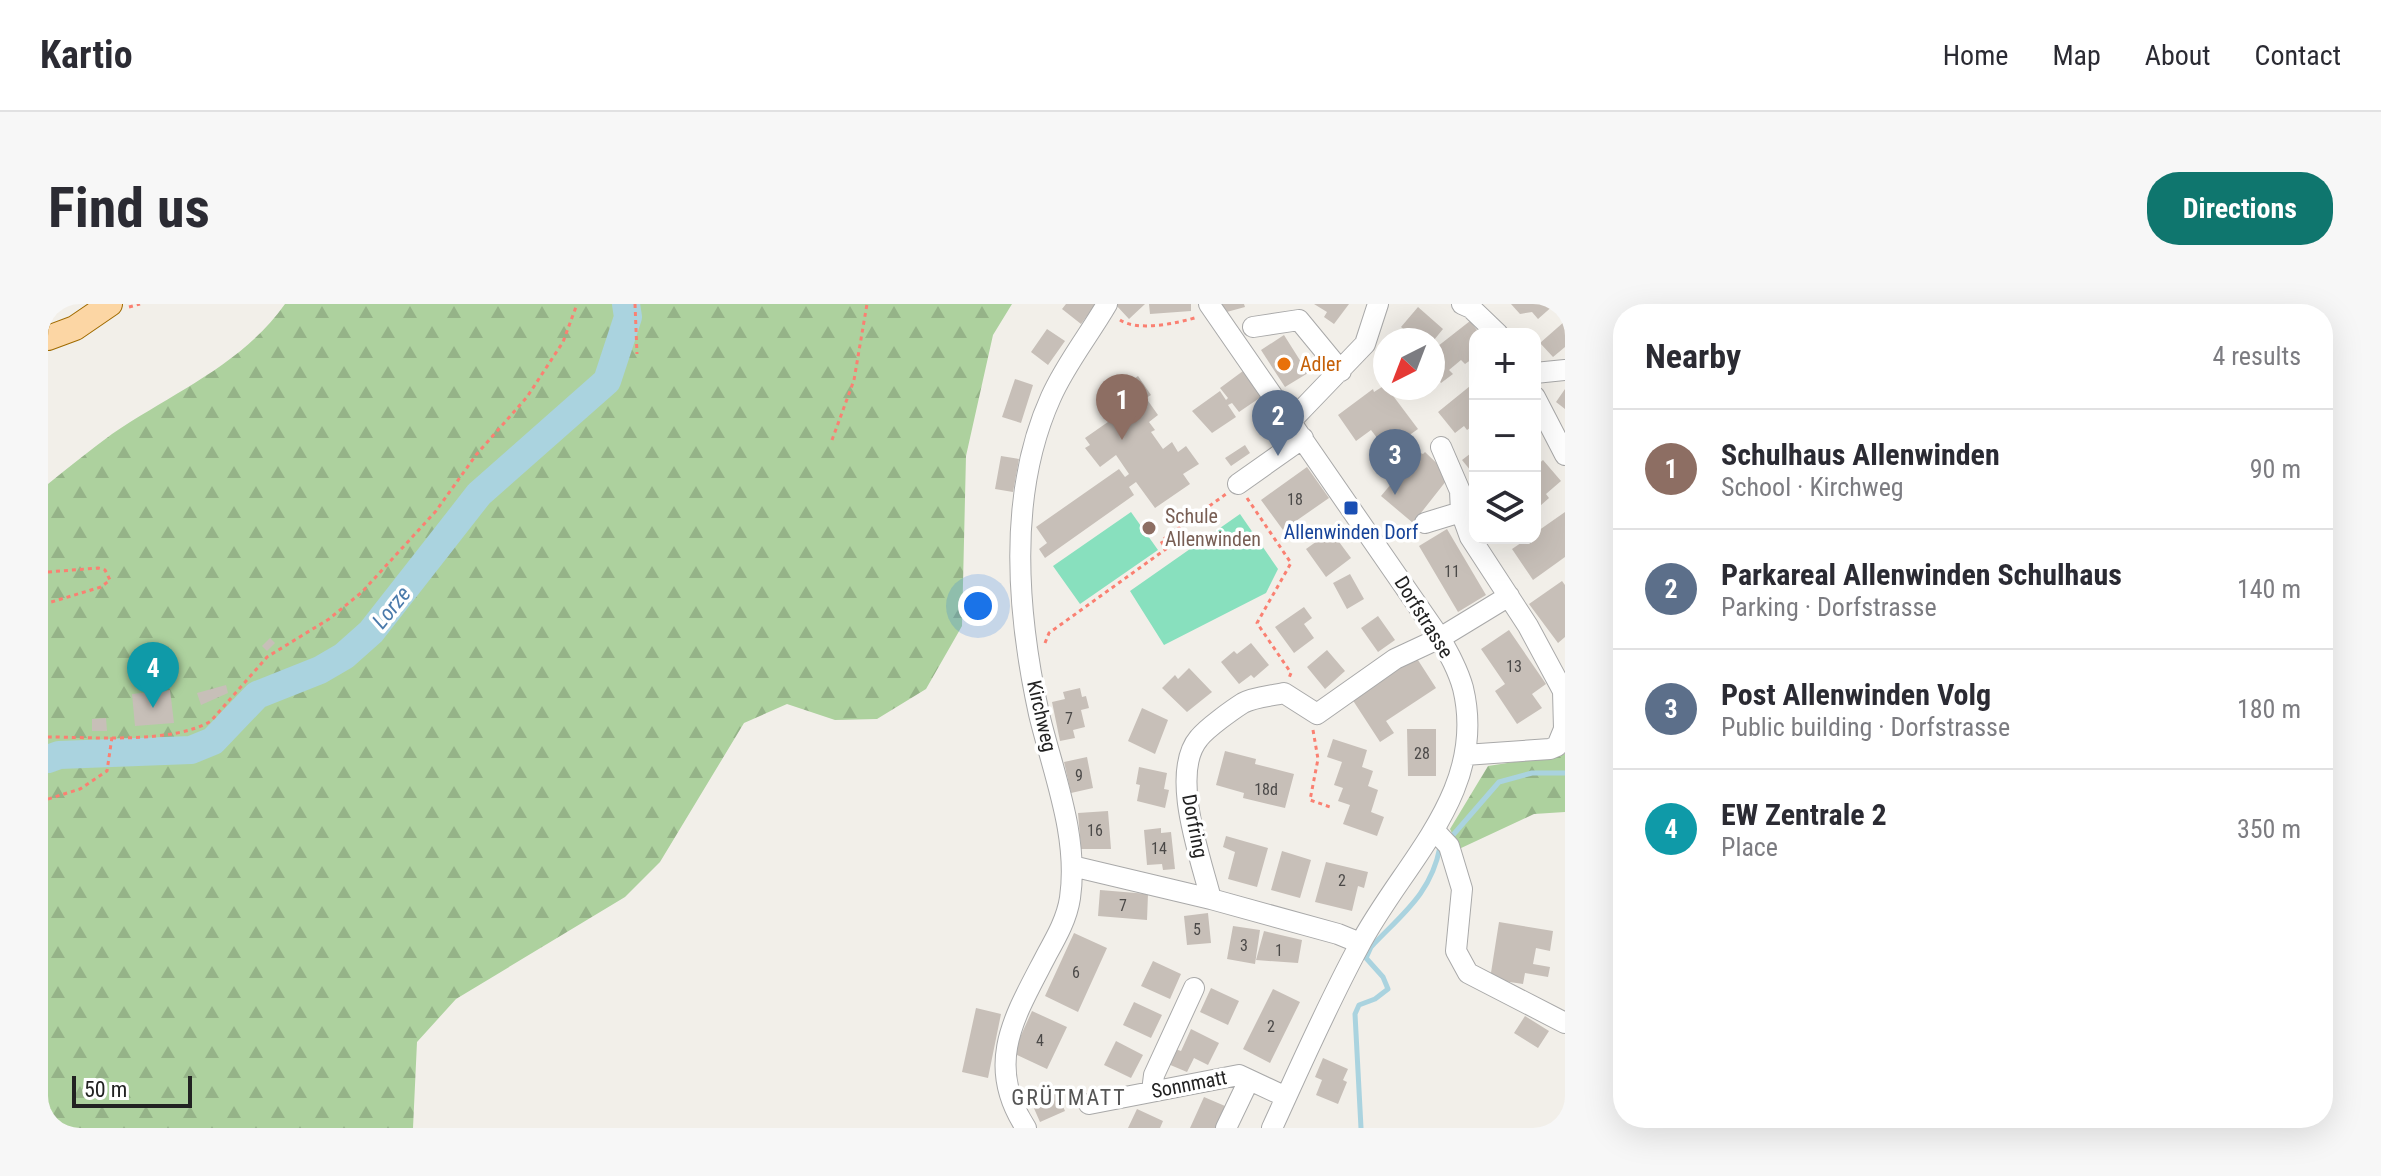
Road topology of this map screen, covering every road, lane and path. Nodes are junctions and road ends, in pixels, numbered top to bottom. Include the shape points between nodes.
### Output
1 (110, 304) edge
2 (577, 304) edge
3 (635, 304) edge
4 (867, 304) edge
5 (1378, 304) edge
6 (1462, 304) edge
7 (1106, 306) edge
8 (1211, 308) edge
9 (1282, 313) edge
10 (1253, 327) dead end
11 (1492, 328) edge
12 (48, 338) edge
13 (637, 354) dead end
14 (1565, 370) edge
15 (1341, 371) junction
16 (1541, 372) edge
17 (1537, 400) edge
18 (1297, 430) junction
19 (832, 440) dead end
20 (1441, 447) dead end
21 (1565, 455) edge
22 (1238, 484) junction
23 (1461, 512) junction
24 (1425, 523) dead end
25 (48, 572) edge
26 (1509, 596) junction
27 (48, 603) edge
28 (1440, 638) junction
29 (1043, 647) dead end
30 (1284, 693) junction
31 (1317, 714) junction
32 (48, 737) edge
33 (111, 740) junction
34 (1465, 755) junction
35 (48, 799) edge
36 (1333, 808) dead end
37 (1434, 830) junction
38 (1072, 866) junction
39 (1211, 899) junction
40 (1360, 943) junction
41 (1194, 988) dead end
42 (1565, 1023) edge
43 (1249, 1080) junction
44 (1152, 1091) junction
45 (1286, 1097) junction
46 (1089, 1104) dead end
47 (1026, 1128) edge
48 (1226, 1128) edge
49 (1272, 1128) edge

1 - 12 main road via 75,328
2 - 33 path via 563,342 527,397 436,511 346,607 267,657 220,714 203,726
3 - 13 path
4 - 19 path via 854,380
5 - 15 street via 1365,344
6 - 11 street
7 - 8 path via 1125,323 1141,326 1189,320
7 - 38 street, Kirchweg via 1049,400 1023,493 1024,634
8 - 18 street, Dorfstrasse
9 - 10 street
9 - 15 street via 1299,320
14 - 16 street
15 - 18 street
17 - 21 street
18 - 22 street
18 - 28 street, Dorfstrasse
20 - 23 street via 1460,491
22 - 29 path via 1161,541 1166,549 1049,633
22 - 30 path via 1291,563 1257,623 1291,673
23 - 24 street
23 - 26 street via 1470,537
25 - 27 path via 98,568 110,580
26 - 28 street
26 - 34 street via 1563,691 1564,729 1557,746 1550,749
28 - 31 street via 1395,659
28 - 34 street, Dorfstrasse via 1462,685
30 - 31 street
30 - 39 street, Dorfring via 1244,702 1198,738 1191,754 1186,782 1189,813
31 - 36 path via 1312,734 1318,759 1310,800
32 - 33 path
33 - 35 path via 107,771 89,784
34 - 37 street, Dorfstrasse via 1450,802
37 - 40 street, Dorfstrasse
37 - 42 street via 1449,846 1462,889 1456,951 1468,973
38 - 39 street
38 - 47 street, Kirchweg via 1063,925 1018,1010 1008,1044 1004,1077 1013,1109
39 - 40 street
40 - 45 street, Dorfstrasse
41 - 44 street via 1154,1075
43 - 44 street, Sonnmatt via 1239,1075
43 - 45 street, Sonnmatt
43 - 48 street
44 - 46 street, Sonnmatt
45 - 49 street, Dorfstrasse

